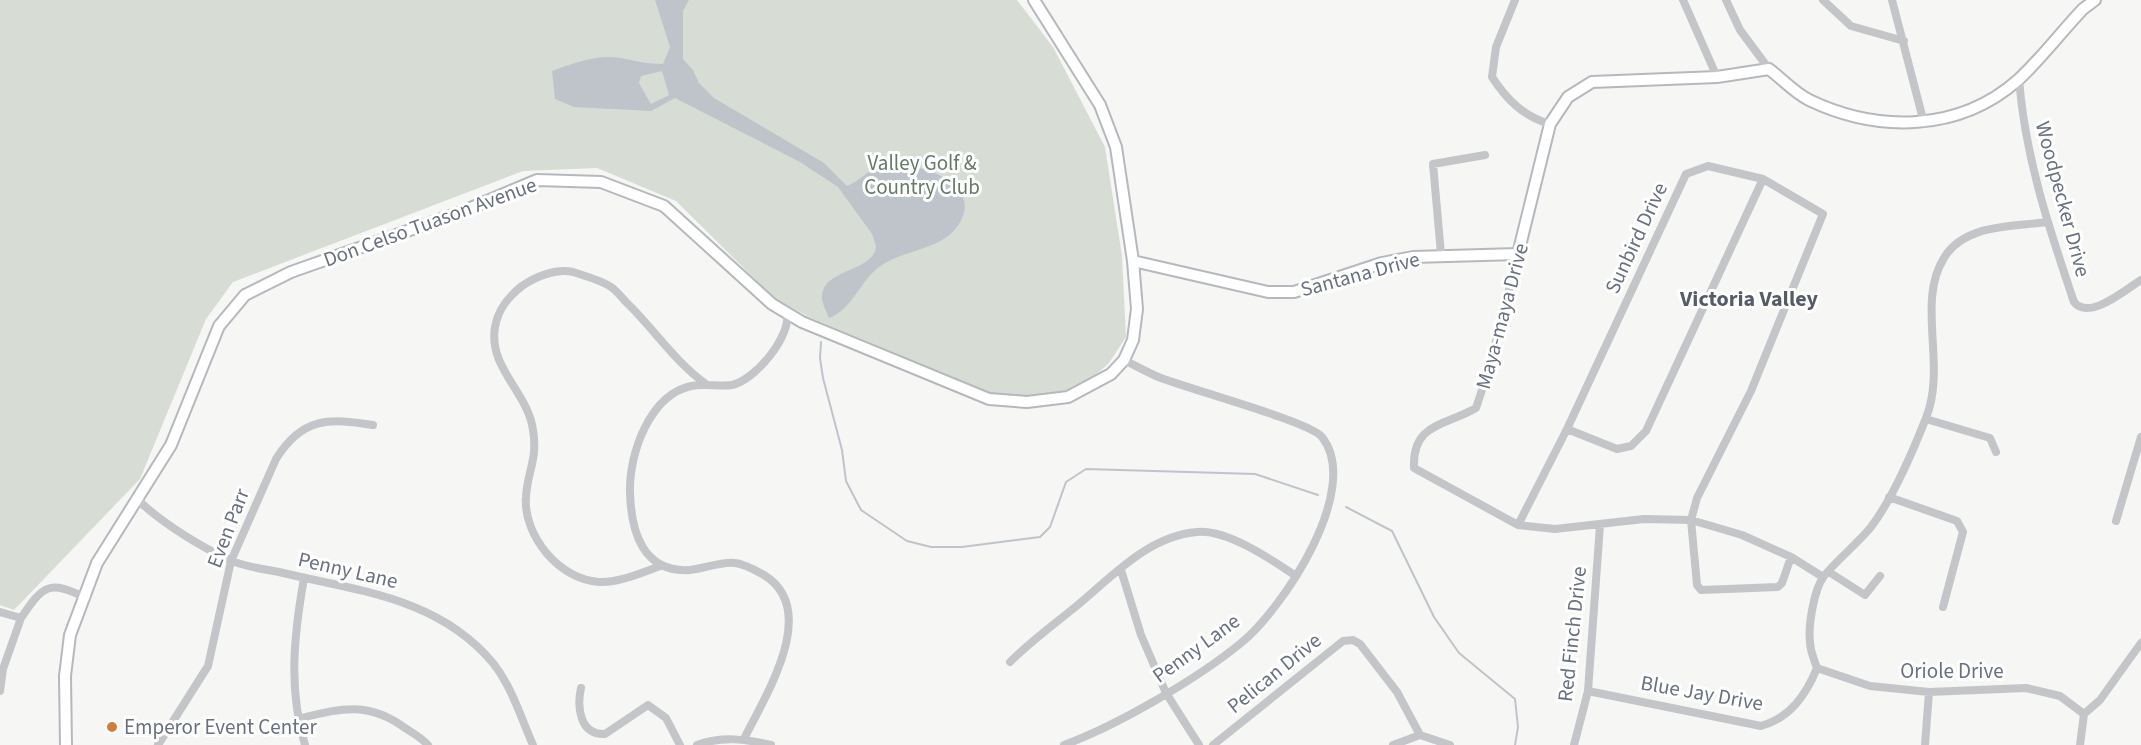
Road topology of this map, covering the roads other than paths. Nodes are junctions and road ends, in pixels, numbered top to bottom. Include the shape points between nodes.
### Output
1 (1034, 0) edge
2 (1515, 0) edge
3 (1683, 0) edge
4 (1726, 0) edge
5 (1822, 0) edge
6 (1892, 0) edge
7 (2095, 0) edge
8 (1904, 41) junction
9 (1769, 69) junction
10 (1717, 77) junction
11 (2019, 80) junction
12 (1924, 123) junction
13 (1550, 124) junction
14 (1485, 156) dead end
15 (1763, 179) junction
16 (2047, 222) junction
17 (1441, 254) junction
18 (1518, 254) junction
19 (1133, 261) junction
20 (2141, 280) edge
21 (786, 313) junction
22 (1124, 360) junction
23 (706, 384) junction
24 (1926, 419) junction
25 (373, 425) dead end
26 (1567, 429) junction
27 (2141, 437) edge
28 (1996, 452) dead end
29 (1889, 497) junction
30 (139, 501) junction
31 (1691, 520) junction
32 (2116, 521) dead end
33 (1518, 525) junction
34 (1600, 525) junction
35 (1791, 557) junction
36 (231, 561) junction
37 (661, 566) junction
38 (1121, 570) junction
39 (1826, 574) junction
40 (1296, 576) junction
41 (1880, 576) dead end
42 (304, 578) junction
43 (86, 598) junction
44 (1943, 607) dead end
45 (0, 612) edge
46 (21, 618) junction
47 (2141, 643) edge
48 (1010, 662) dead end
49 (1816, 668) junction
50 (581, 688) dead end
51 (0, 691) edge
52 (1588, 691) junction
53 (1929, 692) junction
54 (1166, 693) junction
55 (2084, 714) junction
56 (297, 719) junction
57 (1420, 735) junction
58 (744, 739) junction
59 (66, 745) edge
60 (158, 745) edge
61 (305, 745) edge
62 (428, 745) edge
63 (533, 745) edge
64 (680, 745) edge
65 (697, 745) edge
66 (771, 745) edge
67 (1064, 745) edge
68 (1199, 745) edge
69 (1213, 745) edge
70 (1393, 745) edge
71 (1450, 745) edge
72 (1574, 745) edge
73 (1925, 745) edge
74 (2080, 745) edge

1 - 19 street via 1100,105 1116,147
2 - 13 street via 1496,47 1492,77 1504,97 1531,118
3 - 10 street
4 - 9 street via 1740,30
5 - 8 street via 1851,26
6 - 8 street
7 - 11 street
8 - 12 street
9 - 10 street, Maya-maya Drive
9 - 12 street via 1807,99 1854,117
10 - 13 street, Maya-maya Drive via 1592,82 1568,97
11 - 12 street via 1984,104 1944,120
11 - 16 street, Woodpecker Drive via 2023,127
13 - 18 street, Maya-maya Drive
14 - 17 street via 1433,164
15 - 26 street, Sunbird Drive via 1708,166 1686,174
15 - 26 street via 1646,431 1631,446 1617,449
15 - 31 street, Sunbird Drive via 1823,214 1751,391 1697,498
16 - 20 street, Woodpecker Drive via 2074,302 2085,309
16 - 24 street via 1979,231 1944,256 1932,297 1935,386
17 - 18 street, Santana Drive
17 - 19 street, Santana Drive via 1382,263 1294,292 1268,292
18 - 33 street, Maya-maya Drive via 1490,369 1476,408 1436,424 1420,439 1413,454 1414,468 1422,475
19 - 22 street via 1137,309
21 - 22 street, Don Celso Tuason Avenue via 989,399 1027,402 1068,397 1098,382
21 - 23 street via 787,321 762,366 733,385
21 - 30 street, Don Celso Tuason Avenue via 771,304 664,206 601,182 537,180 461,212 291,272 245,295 219,326 171,445
22 - 40 street, Penny Lane via 1156,376 1298,424 1322,436 1330,458 1332,498
23 - 37 street via 679,389 655,407 634,466 632,514 650,559
23 - 37 street via 685,369 648,323 611,287 570,271 553,272 524,285 501,308 495,322 492,340 496,356 533,428 535,450 525,496 527,518 547,552 563,569 599,582
24 - 28 street via 1990,438
24 - 29 street
25 - 36 street, Even Parr via 329,420 294,435 276,459
26 - 33 street, Sunbird Drive
27 - 32 street
29 - 39 street via 1871,526
29 - 44 street via 1961,525 1963,532
30 - 36 street, Penny Lane via 165,522
30 - 43 street, Don Celso Tuason Avenue via 97,563
31 - 34 street, Maya-maya Drive via 1644,519
31 - 35 street, Maya-maya Drive via 1742,535
31 - 35 street via 1697,585 1701,590 1778,586
33 - 34 street, Maya-maya Drive via 1556,529
34 - 52 street, Red Finch Drive
35 - 39 street, Maya-maya Drive
36 - 42 street, Penny Lane
36 - 60 street, Even Parr via 208,666
37 - 58 street via 691,570 734,563 753,569 781,590 789,609 788,636 770,688
38 - 40 street via 1136,556 1168,538 1199,531 1228,538 1265,555
38 - 48 street
38 - 54 street via 1141,635
39 - 41 street, Maya-maya Drive via 1865,595
39 - 49 street via 1811,612 1809,642
40 - 54 street, Penny Lane via 1242,642
42 - 56 street via 292,670
42 - 63 street, Penny Lane via 392,597 434,615 469,639 493,664 508,688
43 - 46 street via 65,587 47,586
43 - 59 street, Don Celso Tuason Avenue via 70,635 65,676
45 - 46 street
46 - 51 street via 3,669
47 - 55 street via 2100,700
49 - 52 street, Blue Jay Drive via 1799,701 1777,721 1761,726
49 - 53 street, Oriole Drive via 1870,686
50 - 64 street via 581,719 593,731 605,734 648,705 666,718
52 - 72 street, Red Finch Drive
53 - 55 street, Oriole Drive via 2026,688 2060,696
53 - 73 street
54 - 67 street, Penny Lane
54 - 68 street
55 - 74 street
56 - 61 street
56 - 62 street via 340,708 370,709 397,721
57 - 69 street, Pelican Drive via 1397,692 1353,640 1342,641
57 - 70 street
57 - 71 street
58 - 65 street
58 - 66 street

